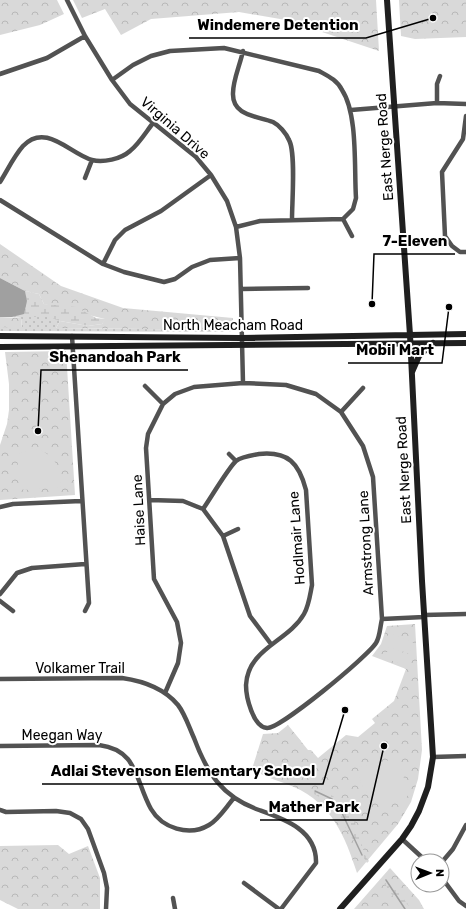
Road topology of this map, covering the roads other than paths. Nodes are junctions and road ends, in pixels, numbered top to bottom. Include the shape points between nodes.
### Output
1 (67, 0) edge
2 (387, 0) edge
3 (85, 36) junction
4 (243, 52) junction
5 (0, 74) edge
6 (440, 76) dead end
7 (112, 80) junction
8 (437, 103) junction
9 (466, 104) edge
10 (394, 106) junction
11 (351, 110) junction
12 (466, 116) edge
13 (153, 123) junction
14 (92, 160) junction
15 (211, 174) junction
16 (85, 178) dead end
17 (0, 182) edge
18 (0, 200) edge
19 (292, 219) junction
20 (343, 219) junction
21 (236, 227) junction
22 (352, 236) dead end
23 (466, 252) edge
24 (240, 258) junction
25 (103, 264) junction
26 (308, 288) dead end
27 (241, 289) junction
28 (466, 334) edge
29 (410, 335) junction
30 (0, 336) edge
31 (72, 336) junction
32 (241, 338) junction
33 (410, 343) junction
34 (433, 343) junction
35 (466, 343) edge
36 (72, 346) junction
37 (242, 346) junction
38 (0, 347) edge
39 (412, 373) junction
40 (243, 384) junction
41 (145, 386) dead end
42 (362, 388) dead end
43 (163, 404) junction
44 (341, 412) junction
45 (229, 454) dead end
46 (236, 461) junction
47 (150, 500) junction
48 (81, 501) junction
49 (0, 507) edge
50 (203, 509) junction
51 (238, 529) dead end
52 (223, 536) junction
53 (85, 564) junction
54 (0, 594) edge
55 (0, 600) edge
56 (13, 611) dead end
57 (85, 611) dead end
58 (466, 614) edge
59 (424, 616) junction
60 (382, 619) junction
61 (271, 644) junction
62 (0, 679) edge
63 (165, 693) junction
64 (265, 728) joint
65 (0, 746) edge
66 (466, 756) edge
67 (433, 757) junction
68 (234, 798) junction
69 (0, 810) edge
70 (466, 825) edge
71 (402, 838) junction
72 (418, 853) edge
73 (450, 853) edge
74 (244, 883) dead end
75 (450, 889) edge
76 (173, 898) dead end
77 (466, 906) edge
78 (106, 909) edge
79 (175, 909) edge
80 (280, 909) edge
81 (340, 909) edge

1 - 3 street, Virginia Drive
2 - 10 main road, East Nerge Road
3 - 5 street via 47,58
3 - 7 street, Virginia Drive
4 - 7 street via 224,48 170,51 151,56
4 - 11 street via 319,71 332,78 342,88
4 - 19 street via 233,93 234,105 244,114 274,123 283,130 290,141
6 - 8 street via 437,84
7 - 13 street, Virginia Drive via 130,104
8 - 9 street
8 - 10 street
10 - 11 street
10 - 29 main road, East Nerge Road
11 - 20 street via 356,198 353,209
12 - 23 street via 463,138 442,172 446,236 452,246 460,252
13 - 14 street via 130,151 120,157
13 - 15 street, Virginia Drive via 196,157
14 - 16 street
14 - 17 street via 55,139 42,137 24,146
15 - 21 street, Virginia Drive via 227,201
15 - 25 street via 161,211 125,230 115,240
18 - 25 street
19 - 20 street
19 - 21 street via 260,221
20 - 22 street
21 - 24 street, Virginia Drive
24 - 25 street via 210,260 192,267 175,279 164,282
24 - 27 street, Virginia Drive
26 - 27 street
27 - 32 street, Virginia Drive
28 - 29 main road, North Meacham Road
29 - 32 main road, North Meacham Road
29 - 33 main road, East Nerge Road
30 - 31 main road, North Meacham Road
31 - 32 main road, North Meacham Road
31 - 36 street
32 - 37 street, Virginia Drive
33 - 34 main road, North Meacham Road
33 - 37 main road, North Meacham Road
33 - 39 main road, East Nerge Road
34 - 35 main road, North Meacham Road
34 - 39 main road via 419,356
36 - 37 main road, North Meacham Road
36 - 38 main road, North Meacham Road
36 - 48 street
37 - 40 street, Virginia Drive
39 - 59 main road, East Nerge Road
40 - 43 street, Haise Lane via 194,387 175,394
40 - 44 street, Armstrong Lane via 286,385 316,394
41 - 43 street
42 - 44 street
43 - 47 street, Haise Lane via 152,422 146,448
44 - 60 street, Armstrong Lane via 363,446 373,477
45 - 46 street
46 - 50 street
46 - 61 street, Hodlmair Lane via 254,454 285,455 302,476 306,490 312,585 310,600 304,615
47 - 50 street via 183,501
47 - 63 street, Haise Lane via 154,579 177,622 181,643 178,663
48 - 49 street via 13,504
48 - 53 street
50 - 52 street
51 - 52 street
52 - 61 street via 250,616
53 - 54 street via 32,568 17,573
53 - 57 street via 89,603
55 - 56 street
58 - 59 street
59 - 60 street
59 - 67 main road, East Nerge Road
60 - 64 street, Armstrong Lane via 378,641 370,651 287,719 275,727
61 - 64 street, Hodlmair Lane via 256,658 248,673 246,684 246,695 257,724
62 - 63 street, Volkamer Trail via 122,678 150,684
63 - 68 street, Volkamer Trail via 181,710 209,772
65 - 68 street, Meegan Way via 99,745 115,749 128,759 135,769 151,809 160,821 184,830 196,830 209,825
66 - 67 street
67 - 71 main road, East Nerge Road via 428,786 419,811
68 - 80 street, Volkamer Trail via 291,822 312,843 316,863
69 - 78 street via 56,811 80,818 88,829 104,872 107,888
70 - 73 street
71 - 72 street
71 - 81 main road, East Nerge Road
74 - 80 street
75 - 77 street
76 - 79 street

